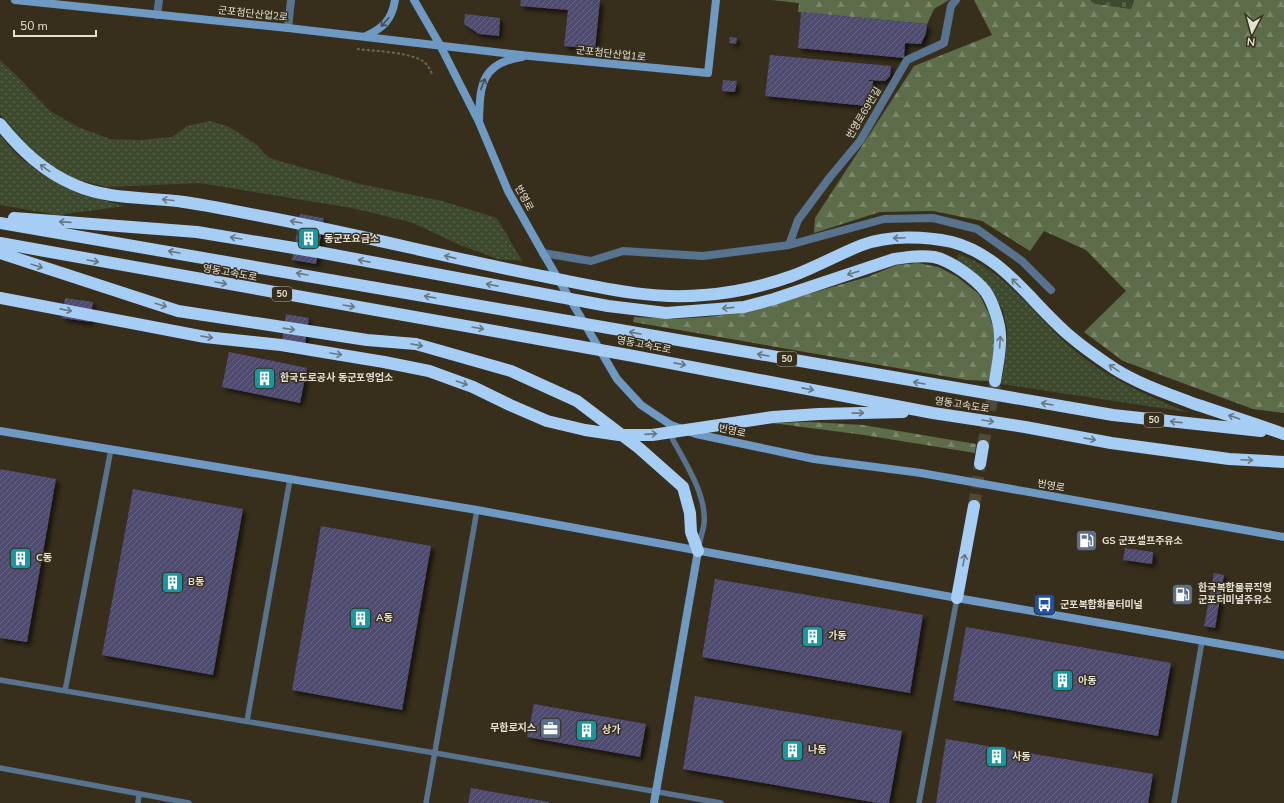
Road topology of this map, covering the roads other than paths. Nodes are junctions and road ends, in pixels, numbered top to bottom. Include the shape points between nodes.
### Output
1 (15, 0) edge
2 (159, 0) edge
3 (291, 0) edge
4 (395, 0) edge
5 (414, 0) edge
6 (716, 0) edge
7 (956, 0) edge
8 (157, 15) junction
9 (288, 28) junction
10 (365, 37) junction
11 (440, 45) junction
12 (530, 56) junction
13 (479, 122) junction
14 (0, 124) edge
15 (0, 217) edge
16 (0, 222) edge
17 (0, 243) edge
18 (789, 245) junction
19 (0, 253) edge
20 (543, 253) junction
21 (1051, 290) dead end
22 (0, 298) edge
23 (995, 381) tunnel mouth
24 (933, 413) junction
25 (671, 425) junction
26 (0, 431) edge
27 (1284, 434) edge
28 (983, 446) tunnel mouth
29 (111, 449) junction
30 (1284, 462) edge
31 (980, 464) tunnel mouth
32 (290, 479) junction
33 (974, 506) tunnel mouth
34 (477, 510) junction
35 (1284, 537) edge
36 (698, 551) junction
37 (957, 598) junction
38 (1202, 641) junction
39 (1284, 655) edge
40 (0, 680) edge
41 (65, 691) junction
42 (247, 722) junction
43 (435, 753) junction
44 (0, 768) edge
45 (656, 792) junction
46 (139, 794) junction
47 (138, 803) edge
48 (189, 803) edge
49 (426, 803) edge
50 (654, 803) edge
51 (721, 803) edge
52 (919, 803) edge
53 (1174, 803) edge

1 - 8 street, 군포첨단산업2로
2 - 8 street
3 - 9 street
4 -> 10 street via 388,21
5 - 11 street, 번영로
6 - 12 street, 군포첨단산업1로 via 708,73
7 - 18 street, 번영로69번길 via 951,6 944,43 907,60 860,141 798,220
8 - 9 street, 군포첨단산업2로
9 - 10 street, 군포첨단산업2로
10 - 11 street, 군포첨단산업2로
11 - 12 street, 군포첨단산업1로
11 - 13 street, 번영로
13 -> 12 street via 480,94 488,74 503,62
13 - 20 street, 번영로 via 508,191
27 -> 14 highway via 1157,390 1117,370 1071,337 1002,269 977,251 953,243 930,239 890,238 865,244 795,275 736,291 702,296 629,293 502,269 324,228 182,202 98,193 75,186 54,175 28,155
23 -> 15 highway via 1000,335 996,316 986,293 967,274 935,257 894,259 774,299 744,306 666,313 608,306 197,232
27 -> 16 highway, 영동고속도로 / 50 via 1113,415
17 -> 24 highway, 영동고속도로 / 50 via 628,354
18 - 20 street via 703,256 624,251 591,261
18 - 21 street via 884,219 933,218 977,228 1022,261
19 -> 36 highway via 178,311 368,340 416,344 511,371 577,401 639,448 683,487 690,513 691,532
20 - 25 street, 번영로 via 617,379 641,405
22 -> 24 highway via 205,337 281,345 429,371 473,387 547,421 619,435 652,435 773,417
24 -> 30 highway, 영동고속도로 / 50 via 1111,443 1229,459
25 - 35 street, 번영로 via 696,434 814,459 921,473
25 - 36 lane via 673,440 702,503 704,524
26 - 29 street
28 - 31 highway
29 - 32 street
29 - 41 lane
32 - 34 street
32 - 42 lane
37 -> 33 highway
34 - 36 street
34 - 43 lane
36 - 37 street
36 - 45 street
37 - 38 street
37 - 52 lane
38 - 39 street
38 - 53 lane
40 - 41 lane
41 - 42 lane
42 - 43 lane
43 - 45 lane
43 - 49 lane
44 - 46 lane
45 - 50 street
45 - 51 lane
46 - 47 lane
46 - 48 lane

